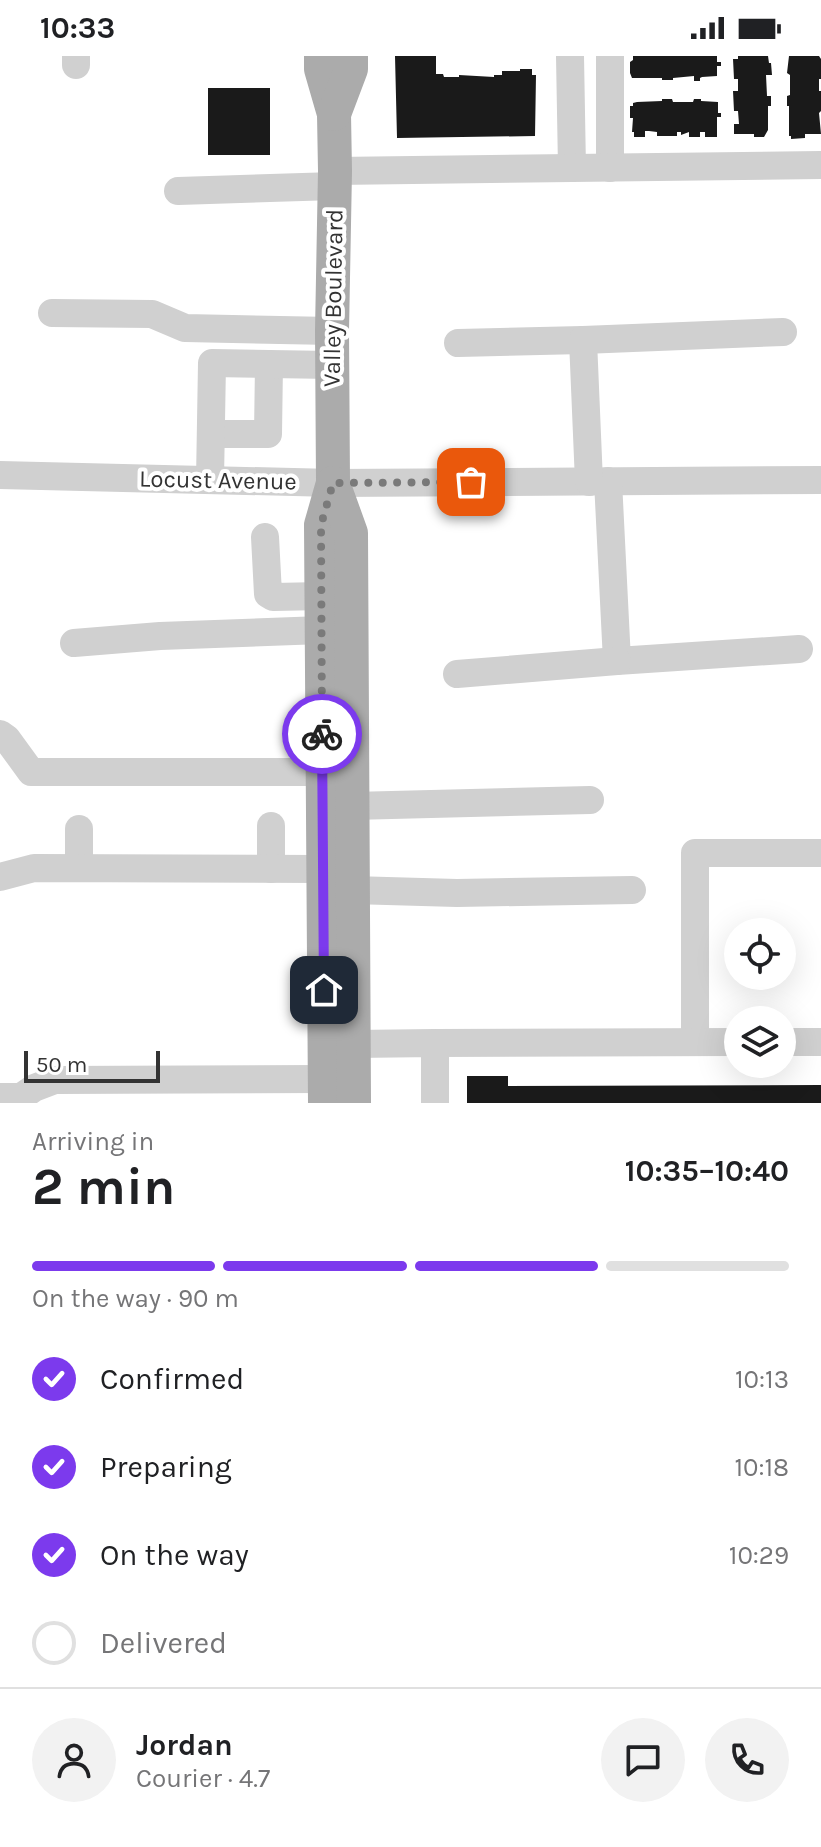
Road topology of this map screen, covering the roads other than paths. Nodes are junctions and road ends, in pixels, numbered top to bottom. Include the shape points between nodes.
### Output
1 (321, 56) edge
2 (351, 56) edge
3 (570, 56) edge
4 (610, 56) edge
5 (334, 114) junction
6 (821, 165) edge
7 (572, 168) junction
8 (610, 168) junction
9 (335, 179) junction
10 (178, 191) dead end
11 (52, 313) dead end
12 (783, 332) dead end
13 (583, 340) junction
14 (458, 343) dead end
15 (332, 348) junction
16 (269, 364) junction
17 (211, 434) junction
18 (0, 475) edge
19 (210, 480) junction
20 (821, 480) edge
21 (599, 482) junction
22 (333, 483) junction
23 (265, 537) dead end
24 (322, 613) junction
25 (74, 643) dead end
26 (799, 649) dead end
27 (617, 661) junction
28 (457, 674) dead end
29 (0, 734) edge
30 (322, 772) junction
31 (590, 800) dead end
32 (352, 806) junction
33 (271, 826) dead end
34 (79, 829) dead end
35 (821, 853) edge
36 (79, 868) junction
37 (271, 869) junction
38 (322, 869) junction
39 (0, 877) edge
40 (352, 890) junction
41 (632, 890) dead end
42 (695, 1042) junction
43 (724, 1042) edge
44 (796, 1042) edge
45 (821, 1042) edge
46 (435, 1043) junction
47 (354, 1044) junction
48 (325, 1091) edge
49 (13, 1099) edge
50 (354, 1103) edge
51 (435, 1103) edge

1 - 5 main road, Valley Boulevard
2 - 5 main road, Valley Boulevard
3 - 7 street
4 - 8 street
5 - 9 main road, Valley Boulevard
6 - 8 street
7 - 8 street
7 - 9 street
9 - 10 street
9 - 15 main road, Valley Boulevard
11 - 15 street via 152,314 185,328
12 - 13 street
13 - 14 street
13 - 21 street
15 - 16 street
15 - 22 main road, Valley Boulevard
16 - 17 street via 268,434
16 - 17 street via 212,363
17 - 19 street
18 - 19 street, Locust Avenue
19 - 22 street, Locust Avenue
20 - 21 street, Locust Avenue
21 - 22 street, Locust Avenue
21 - 27 street
22 - 24 main road, Valley Boulevard via 321,525
22 - 32 main road, Valley Boulevard via 351,533
23 - 24 street via 268,594
24 - 25 street
24 - 30 main road, Valley Boulevard
26 - 27 street
27 - 28 street
29 - 30 street via 31,772
30 - 38 main road, Valley Boulevard
31 - 32 street
32 - 40 main road, Valley Boulevard
33 - 37 street
34 - 36 street
35 - 42 street via 695,853
36 - 37 street
36 - 39 street via 34,868
37 - 38 street
38 - 48 main road, Valley Boulevard
40 - 41 street
40 - 47 main road, Valley Boulevard
42 - 43 street
42 - 46 street
44 - 45 street
46 - 47 street
46 - 51 street
47 - 50 main road, Valley Boulevard
48 - 49 street via 55,1080

